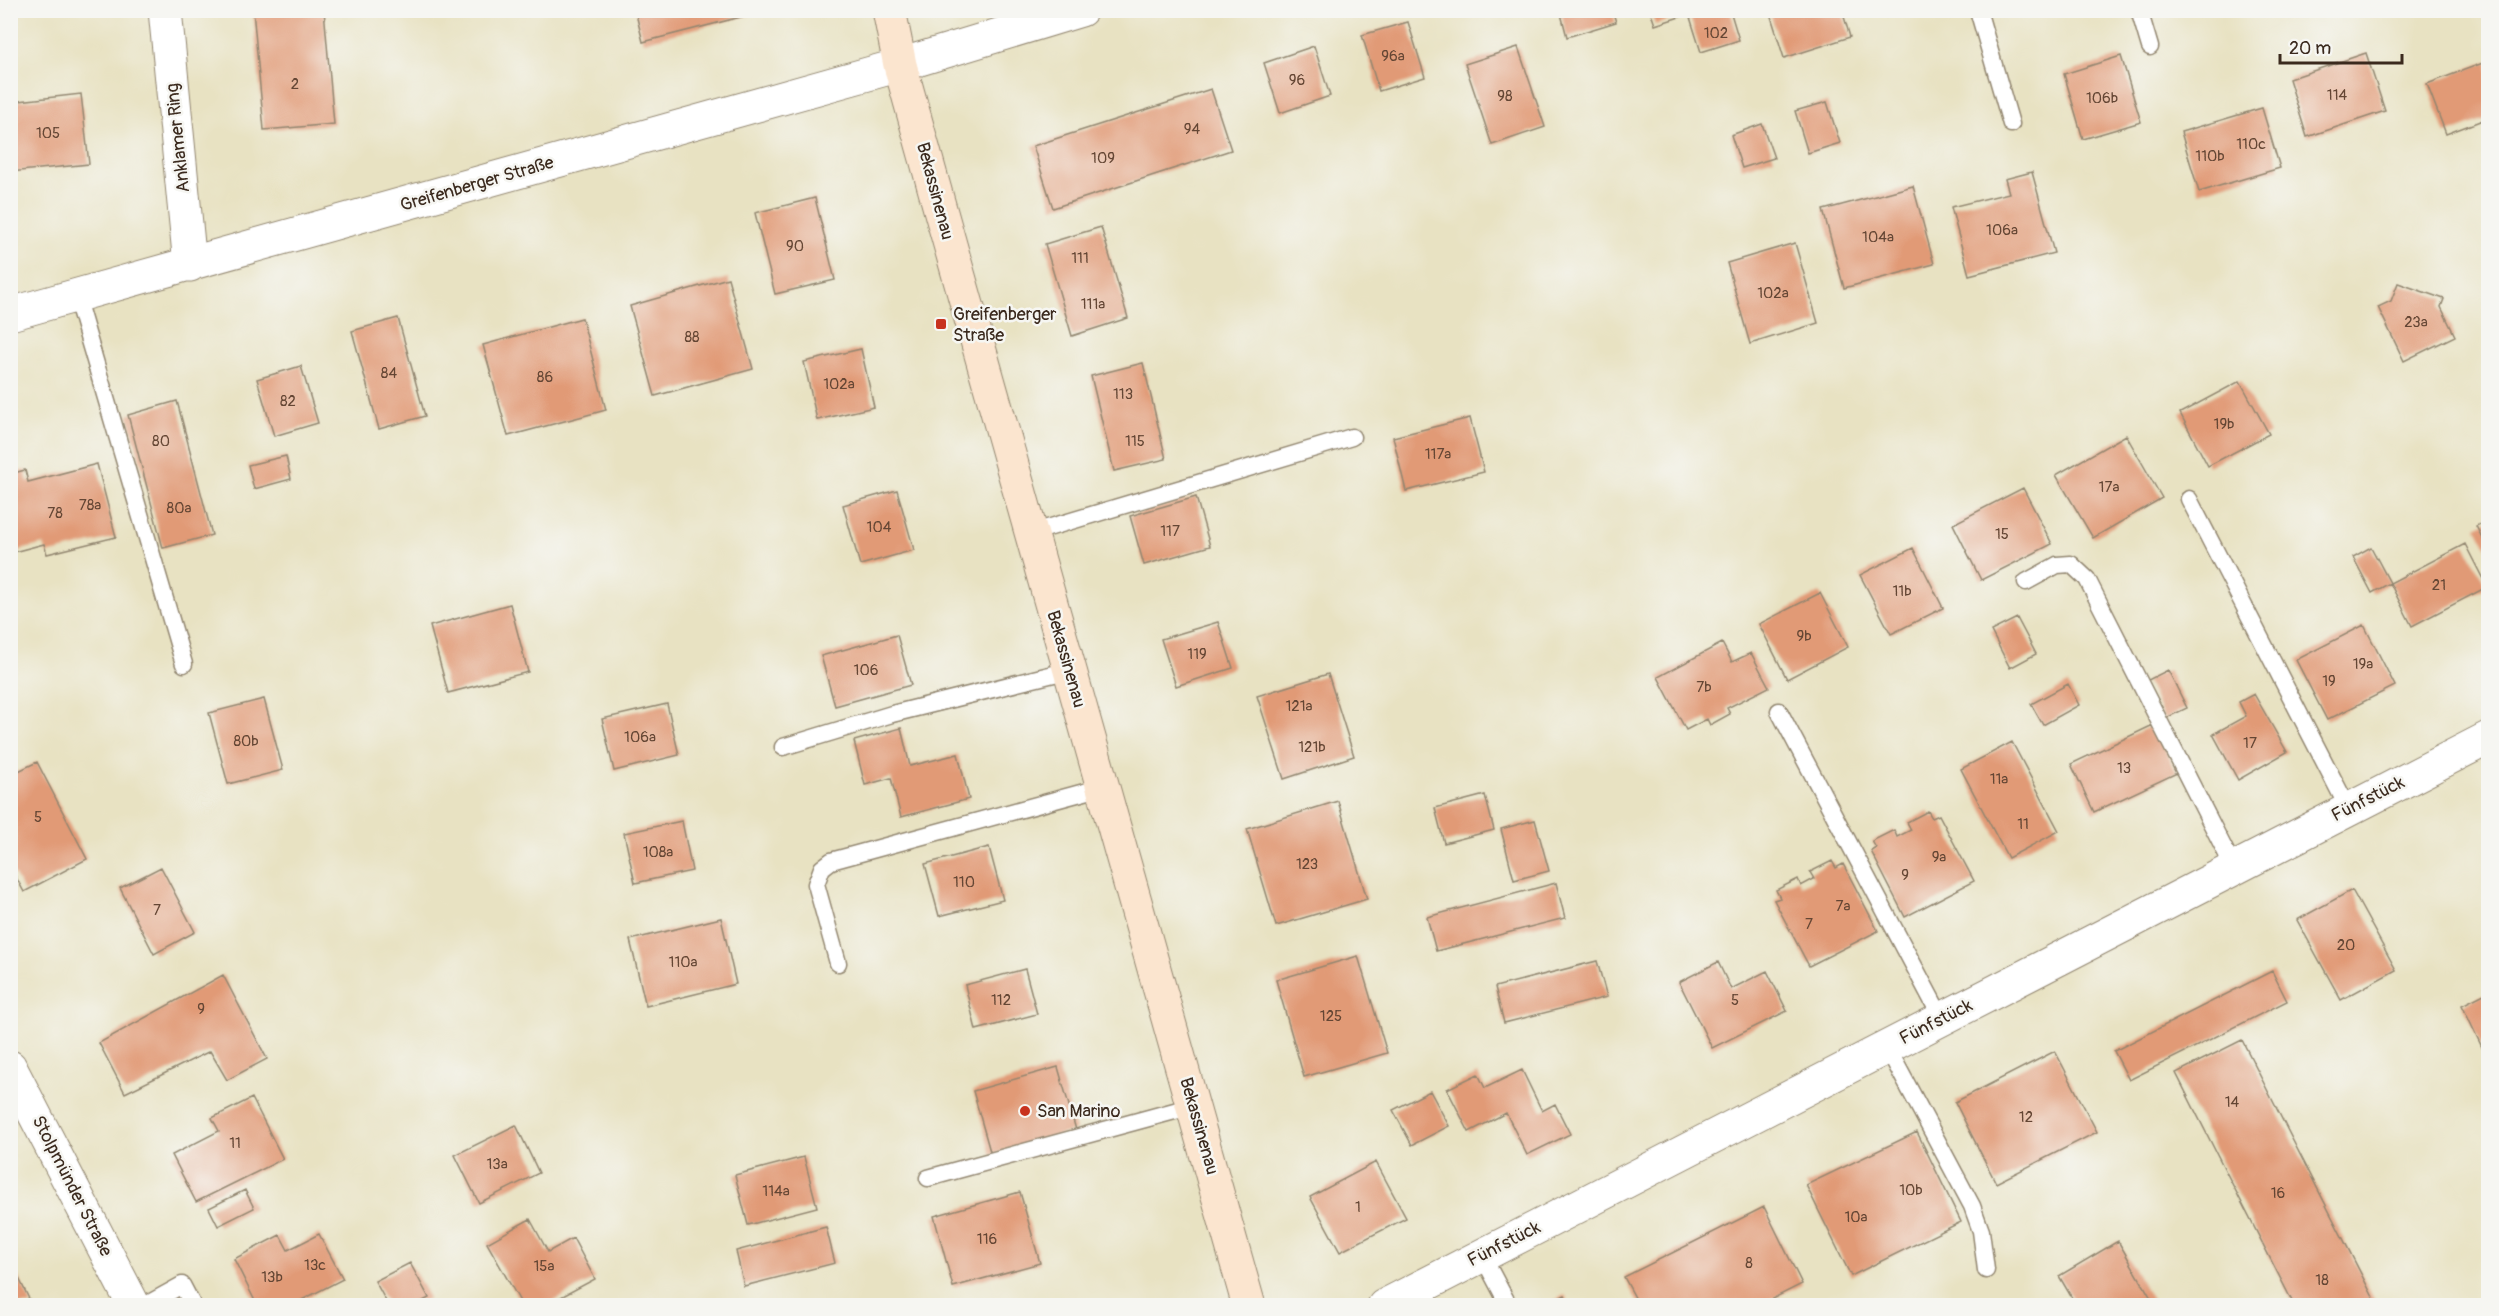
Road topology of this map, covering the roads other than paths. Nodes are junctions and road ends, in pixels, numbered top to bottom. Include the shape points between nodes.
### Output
1 (165, 10) edge
2 (889, 10) edge
3 (1081, 10) edge
4 (1978, 10) edge
5 (2139, 10) edge
6 (2150, 46) dead end
7 (900, 65) junction
8 (2011, 124) dead end
9 (190, 265) junction
10 (76, 296) junction
11 (10, 314) edge
12 (1352, 437) dead end
13 (2189, 499) dead end
14 (1031, 533) junction
15 (2026, 582) dead end
16 (183, 664) dead end
17 (1070, 670) junction
18 (1779, 711) dead end
19 (2488, 738) edge
20 (783, 747) dead end
21 (1103, 787) junction
22 (2349, 810) junction
23 (2234, 868) junction
24 (838, 963) dead end
25 (1942, 1019) junction
26 (1887, 1047) junction
27 (10, 1067) edge
28 (1193, 1106) junction
29 (928, 1178) dead end
30 (1482, 1255) junction
31 (1986, 1270) dead end
32 (130, 1303) edge
33 (193, 1305) edge
34 (1249, 1305) edge
35 (1384, 1305) edge
36 (1509, 1305) edge

1 - 9 street, Anklamer Ring
2 - 7 street, Bekassinenau
3 - 7 street, Greifenberger Straße
4 - 8 lane
5 - 6 lane
7 - 9 street, Greifenberger Straße
7 - 14 street, Bekassinenau
9 - 10 street, Greifenberger Straße
10 - 11 street, Greifenberger Straße
10 - 16 lane
12 - 14 lane
13 - 22 lane
14 - 17 street, Bekassinenau
15 - 23 lane via 2064,564 2071,564 2087,579
17 - 20 lane via 892,714
17 - 21 street, Bekassinenau
18 - 25 lane
19 - 22 street, Fünfstück
21 - 24 lane via 831,861 822,868 816,884
21 - 28 street, Bekassinenau
22 - 23 street, Fünfstück
23 - 25 street, Fünfstück
25 - 26 street, Fünfstück
26 - 30 street, Fünfstück
26 - 31 lane via 1972,1206 1981,1231
27 - 32 street, Stolpmünder Straße
28 - 29 lane
28 - 34 street, Bekassinenau
30 - 35 street, Fünfstück
30 - 36 lane
32 - 33 lane via 182,1285

